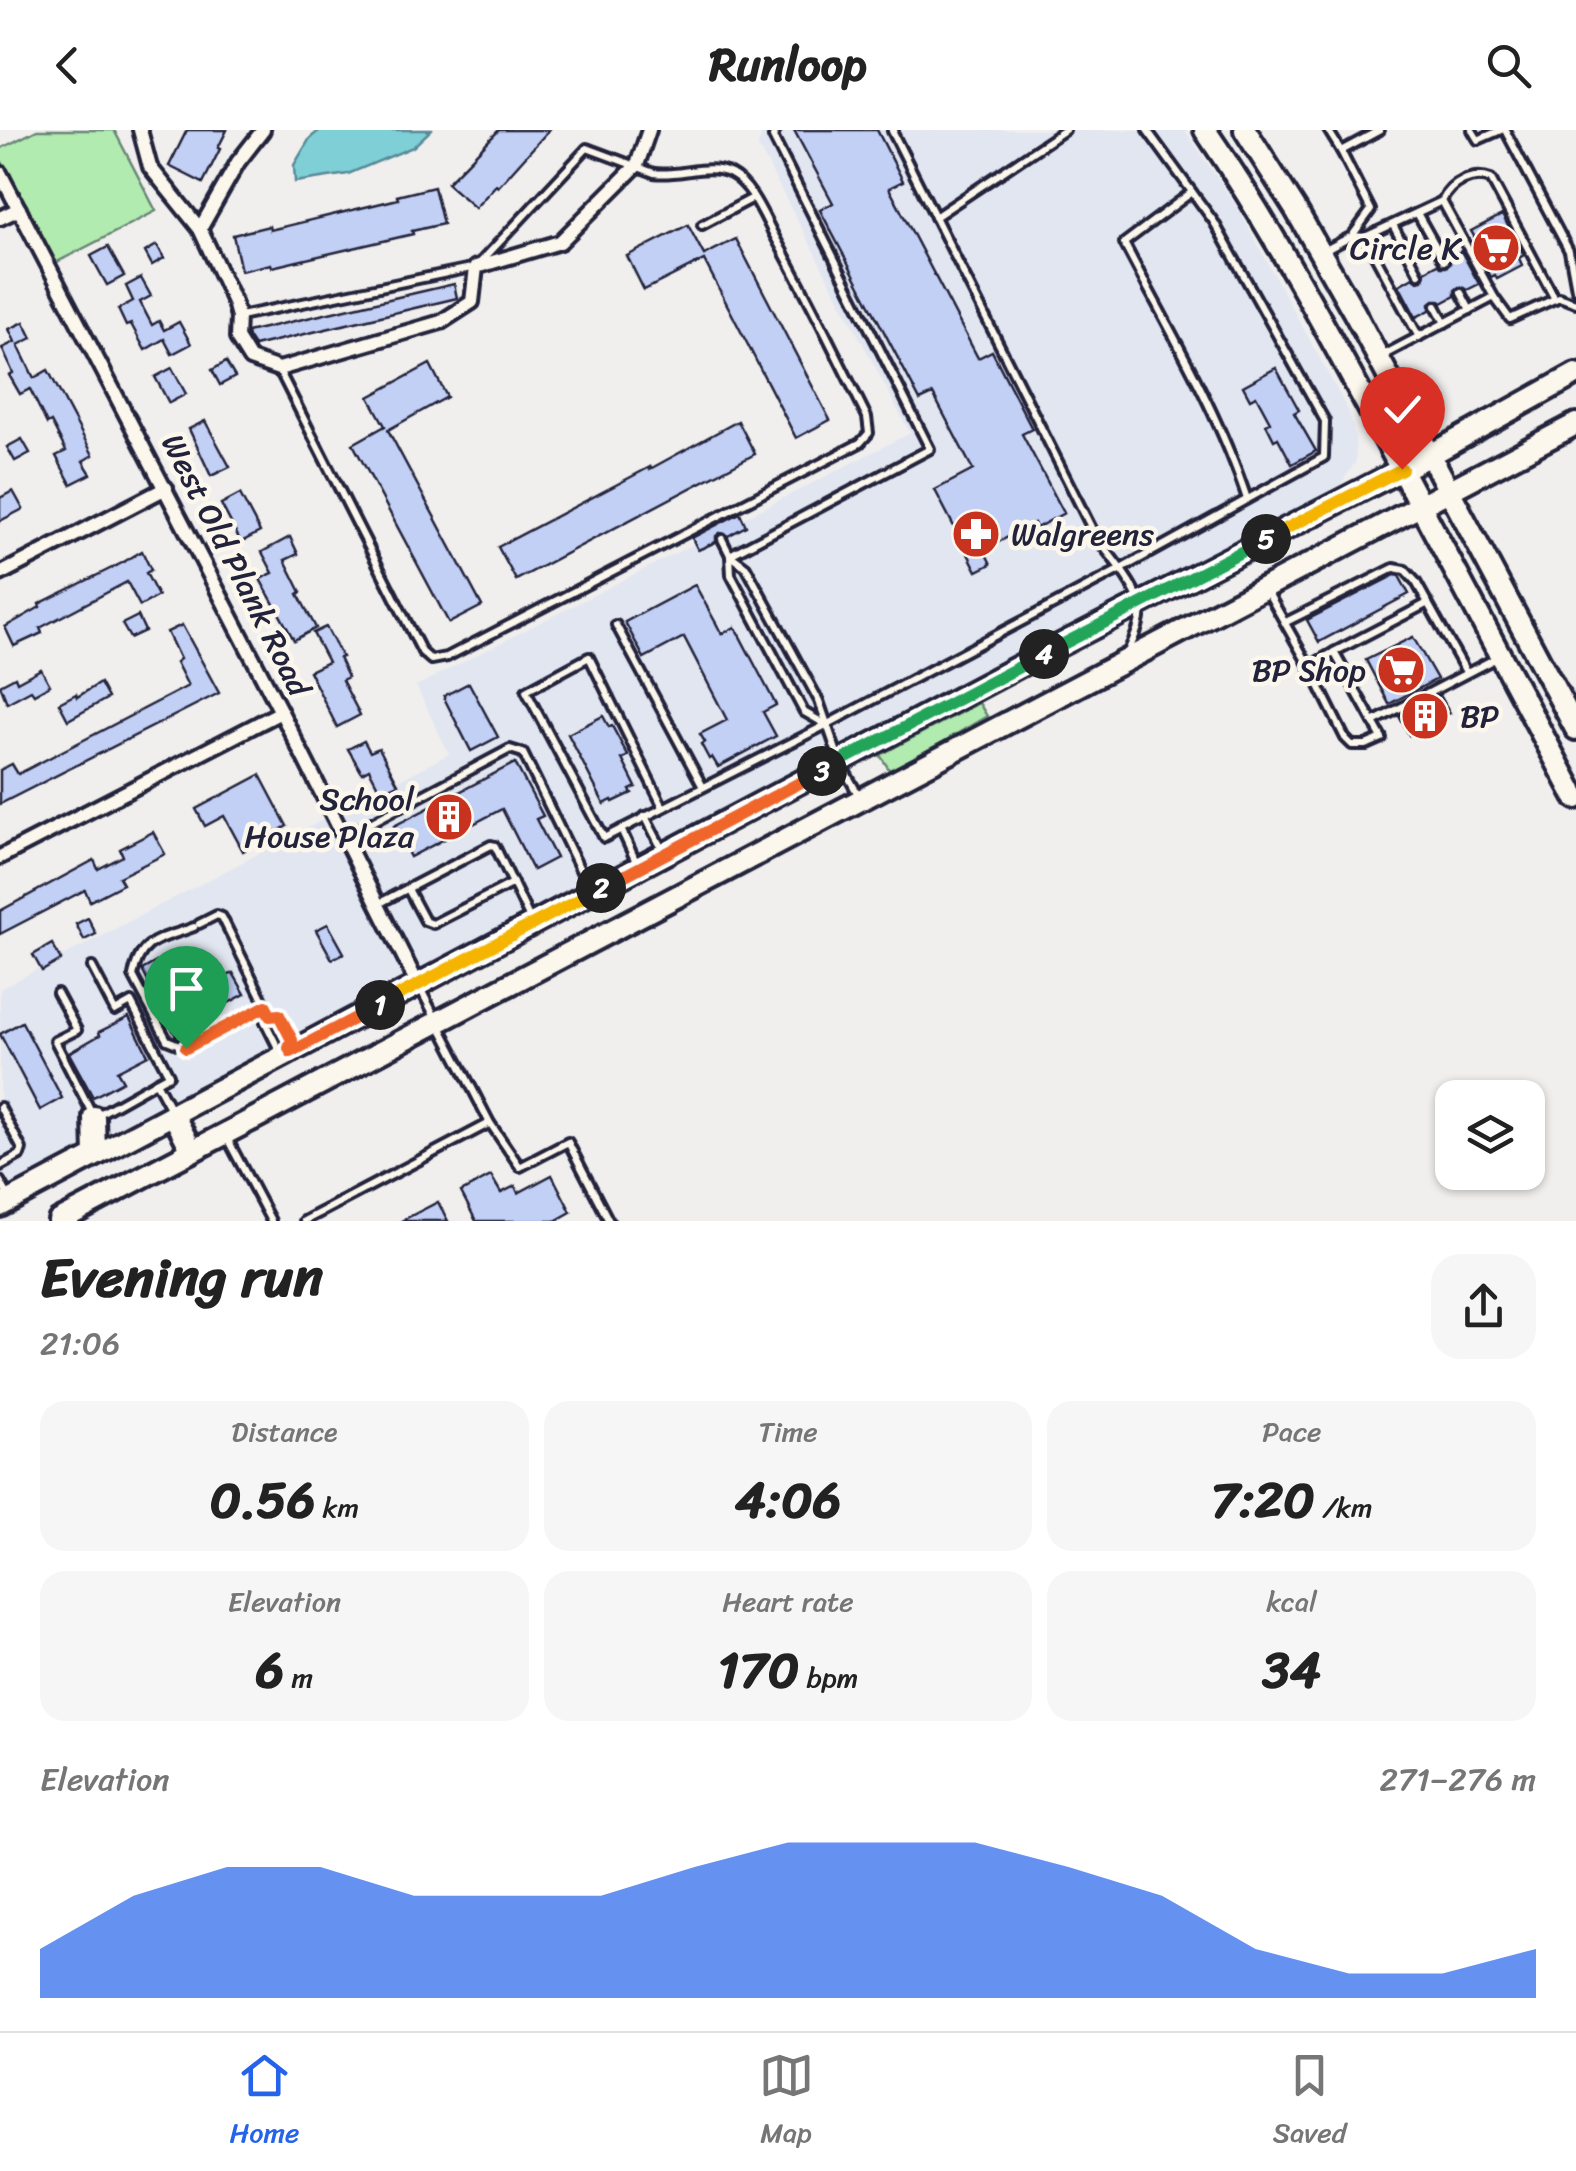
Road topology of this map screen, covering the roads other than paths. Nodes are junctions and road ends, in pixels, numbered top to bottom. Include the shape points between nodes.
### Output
1 (140, 130) edge
2 (264, 130) edge
3 (649, 130) edge
4 (776, 130) edge
5 (894, 130) edge
6 (1065, 130) edge
7 (1147, 130) edge
8 (1205, 130) edge
9 (1245, 130) edge
10 (1328, 130) edge
11 (1380, 130) edge
12 (1472, 130) edge
13 (1503, 130) edge
14 (1341, 152) junction
15 (637, 166) junction
16 (0, 173) edge
17 (1192, 192) junction
18 (753, 198) junction
19 (1442, 200) junction
20 (18, 209) junction
21 (1417, 213) junction
22 (936, 217) junction
23 (0, 218) edge
24 (702, 225) dead end
25 (1393, 225) junction
26 (200, 230) junction
27 (1352, 236) junction
28 (1364, 238) junction
29 (1321, 253) junction
30 (1444, 261) dead end
31 (476, 267) junction
32 (1419, 274) dead end
33 (1576, 289) edge
34 (1461, 293) dead end
35 (1494, 296) junction
36 (1555, 299) junction
37 (1576, 303) edge
38 (1436, 306) dead end
39 (1470, 310) junction
40 (238, 317) junction
41 (1445, 323) junction
42 (1419, 337) junction
43 (1378, 358) junction
44 (279, 369) junction
45 (1576, 374) edge
46 (1576, 424) edge
47 (1430, 454) junction
48 (1402, 469) junction
49 (166, 488) junction
50 (1449, 490) junction
51 (1247, 499) junction
52 (1421, 506) junction
53 (722, 540) dead end
54 (730, 554) junction
55 (1121, 569) junction
56 (0, 574) edge
57 (1265, 588) junction
58 (1428, 603) junction
59 (1140, 604) junction
60 (1286, 622) junction
61 (616, 625) dead end
62 (780, 629) junction
63 (764, 638) junction
64 (1334, 652) junction
65 (1501, 656) junction
66 (1124, 662) junction
67 (1309, 666) junction
68 (1466, 672) junction
69 (282, 712) junction
70 (1373, 722) junction
71 (826, 725) junction
72 (1576, 729) edge
73 (840, 762) junction
74 (702, 787) junction
75 (1576, 798) edge
76 (861, 800) junction
77 (663, 807) junction
78 (645, 816) junction
79 (621, 829) junction
80 (344, 838) junction
81 (665, 854) junction
82 (0, 857) edge
83 (639, 868) junction
84 (513, 883) junction
85 (408, 888) junction
86 (592, 893) junction
87 (378, 904) junction
88 (533, 924) junction
89 (92, 967) dead end
90 (418, 985) junction
91 (57, 993) dead end
92 (266, 1006) junction
93 (270, 1016) junction
94 (438, 1022) junction
95 (290, 1050) junction
96 (156, 1082) junction
97 (0, 1107) edge
98 (173, 1114) junction
99 (94, 1116) junction
100 (490, 1123) junction
101 (224, 1134) junction
102 (124, 1140) junction
103 (192, 1150) junction
104 (95, 1155) junction
105 (0, 1166) edge
106 (0, 1180) edge
107 (5, 1203) edge
108 (59, 1221) edge
109 (271, 1221) edge
110 (304, 1221) edge
111 (609, 1221) edge

1 - 26 street via 150,168
2 - 26 street
3 - 15 street
4 - 54 lane via 773,138 930,448
5 - 22 lane
6 - 22 lane
7 - 17 lane
8 - 48 main road via 1278,245
9 - 29 main road
10 - 14 lane
11 - 14 lane
12 - 13 lane via 1478,140
13 - 33 lane via 1569,251
14 - 27 lane via 1371,210
15 - 18 lane via 666,175 729,173
15 - 31 street via 560,242
15 - 31 lane via 587,148
16 - 20 street, West Old Plank Road
17 - 51 lane via 1124,243 1221,432
17 - 51 lane via 1325,420 1324,456
18 - 24 lane
18 - 44 lane via 870,432 713,523 447,657 431,660 422,652
19 - 21 lane
19 - 35 lane
19 - 36 lane via 1468,178 1491,178
20 - 23 street
20 - 49 street, West Old Plank Road
21 - 25 lane
21 - 30 lane
22 - 55 lane via 1096,537
25 - 28 lane
25 - 32 lane
26 - 40 street
27 - 28 lane
27 - 29 lane
28 - 42 lane
29 - 43 main road
31 - 40 lane
31 - 44 street via 472,302 441,322
34 - 39 lane
35 - 36 lane via 1510,319
35 - 39 lane
36 - 37 lane
38 - 41 lane
39 - 41 lane
40 - 44 street via 237,338 250,360
41 - 42 lane
42 - 43 lane
43 - 47 main road
45 - 47 main road
46 - 50 main road
47 - 48 main road
47 - 50 main road
48 - 52 main road
48 - 59 main road
49 - 56 street
49 - 69 street, West Old Plank Road
50 - 52 main road
50 - 72 main road
51 - 55 lane
52 - 57 main road
52 - 65 main road
53 - 54 lane
54 - 62 lane via 746,567
54 - 63 lane via 730,576
55 - 59 lane
55 - 71 lane
57 - 60 lane
57 - 66 main road
58 - 60 lane via 1405,570 1394,568
58 - 64 lane
58 - 68 lane
59 - 66 lane
59 - 73 main road
60 - 67 lane
61 - 74 lane
62 - 63 lane
62 - 71 lane
63 - 71 lane via 804,712
64 - 67 lane
64 - 70 lane
65 - 68 lane
65 - 75 main road
66 - 76 main road
67 - 70 lane via 1344,738 1366,746 1382,738
68 - 70 lane
69 - 80 street, West Old Plank Road
69 - 82 street
71 - 73 lane
71 - 74 lane
73 - 76 lane
73 - 81 main road
74 - 77 lane
76 - 94 main road
77 - 78 lane
77 - 79 lane via 589,657 526,691 604,838
78 - 79 lane
78 - 81 lane
79 - 83 lane
80 - 86 lane via 510,749 523,754
80 - 87 street, West Old Plank Road
81 - 83 main road
83 - 86 main road
84 - 85 lane via 433,924
84 - 85 lane via 491,844
84 - 88 lane
85 - 87 lane
86 - 88 main road
87 - 90 street, West Old Plank Road
88 - 90 main road
89 - 96 lane via 114,1011 131,1002 170,1075
90 - 94 lane
90 - 95 main road
91 - 99 lane via 77,1030 56,1042
92 - 92 lane via 186,1048 167,1040 134,966 144,946 218,915
92 - 93 lane
93 - 95 lane via 279,1015
93 - 95 lane via 264,1022 278,1048
94 - 100 lane
94 - 101 main road
95 - 98 main road
96 - 98 lane
96 - 99 lane
97 - 105 lane via 22,1149
98 - 102 main road
98 - 103 main road
99 - 102 main road
99 - 104 main road
100 - 110 lane
100 - 111 lane via 520,1167 568,1142
101 - 103 main road
101 - 109 lane
102 - 104 main road
103 - 108 main road
104 - 107 main road
106 - 107 lane

